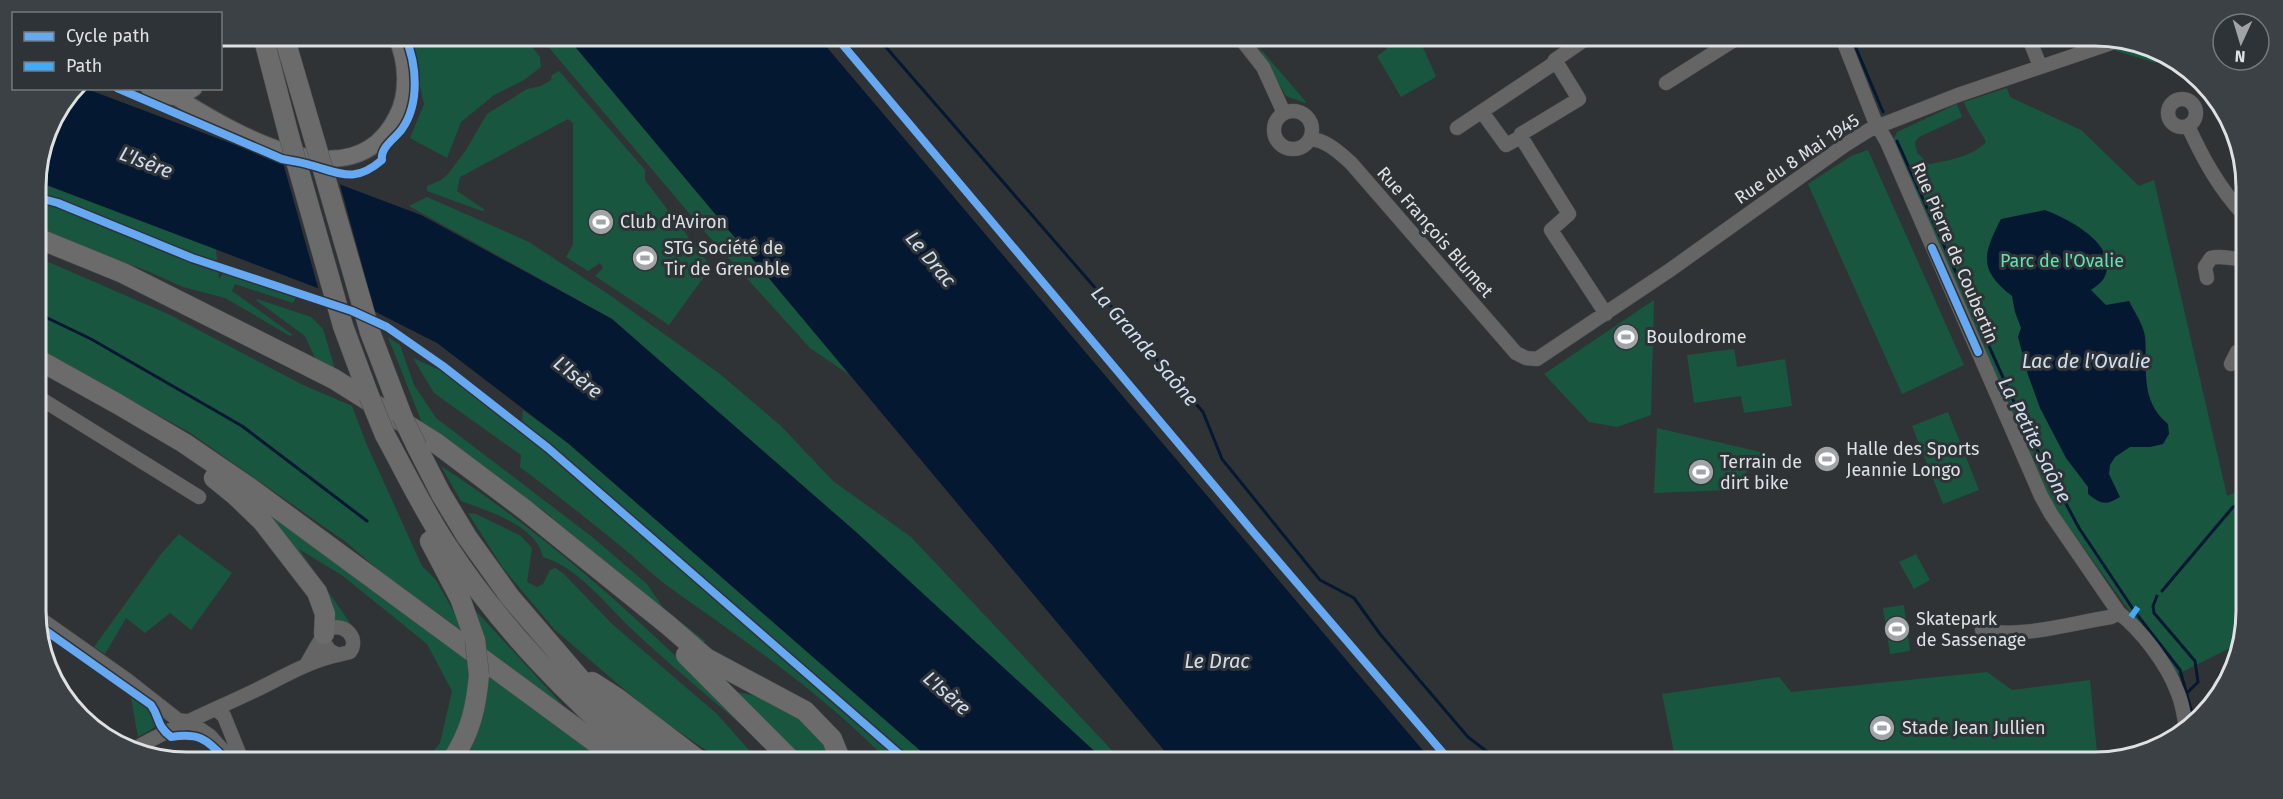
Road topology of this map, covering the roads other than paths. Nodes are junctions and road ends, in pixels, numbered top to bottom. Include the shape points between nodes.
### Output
1 (266, 46) edge
2 (287, 46) edge
3 (298, 46) edge
4 (391, 46) edge
5 (399, 46) edge
6 (1246, 46) edge
7 (1575, 46) edge
8 (1725, 46) edge
9 (1845, 46) edge
10 (2032, 46) edge
11 (2100, 47) edge
12 (1555, 60) junction
13 (2040, 66) junction
14 (404, 76) junction
15 (1666, 83) dead end
16 (152, 90) edge
17 (190, 90) edge
18 (202, 90) edge
19 (302, 94) junction
20 (176, 97) junction
21 (1284, 112) junction
22 (1482, 112) junction
23 (225, 125) junction
24 (1879, 126) junction
25 (2188, 126) dead end
26 (1457, 128) dead end
27 (1521, 137) junction
28 (1311, 139) junction
29 (2236, 206) edge
30 (47, 242) edge
31 (2236, 260) edge
32 (2207, 278) dead end
33 (1606, 314) junction
34 (2236, 354) edge
35 (1526, 358) joint
36 (47, 364) edge
37 (2232, 364) dead end
38 (47, 372) edge
39 (46, 402) edge
40 (385, 435) junction
41 (199, 497) dead end
42 (606, 576) junction
43 (2099, 584) junction
44 (2119, 613) junction
45 (2094, 619) junction
46 (47, 624) edge
47 (1982, 630) dead end
48 (323, 637) junction
49 (338, 655) junction
50 (305, 667) junction
51 (577, 673) junction
52 (216, 709) junction
53 (169, 713) junction
54 (2184, 720) edge
55 (190, 722) junction
56 (168, 730) junction
57 (142, 745) edge
58 (225, 752) edge
59 (239, 752) edge
60 (457, 752) edge
61 (608, 752) edge
62 (633, 752) edge
63 (656, 752) edge
64 (688, 752) edge
65 (783, 752) edge
66 (837, 752) edge

1 - 40 highway, bridge via 342,326
2 - 19 highway
3 - 19 highway
4 - 14 main road
5 - 14 main road via 405,63
6 - 21 street via 1263,67
7 - 12 street
8 - 15 street
9 - 24 street, Rue Pierre de Coubertin
10 - 13 street
11 - 13 street, Rue du 8 Mai 1945
12 - 22 street
12 - 27 street via 1579,99
13 - 24 street, Rue du 8 Mai 1945
14 - 23 main road via 401,104 394,122 365,151 346,158 303,157
16 - 20 main road via 158,95
17 - 20 main road
18 - 23 main road via 204,101
19 - 51 highway, bridge via 370,332 402,416 441,494 490,570
20 - 23 main road
21 - 28 street via 1297,111 1308,117 1313,127
21 - 28 street via 1276,120 1274,130 1281,146 1298,149
22 - 26 street
22 - 27 street via 1506,145
24 - 33 street, Rue du 8 Mai 1945 via 1845,145
24 - 43 street, Rue Pierre de Coubertin via 2042,496
25 - 29 street via 2202,158
27 - 33 street via 1569,214 1551,230
28 - 35 street, Rue François Blumet via 1318,139 1351,163 1484,317
30 - 42 highway via 123,273 334,379 436,443
31 - 32 street via 2220,255 2211,258 2205,267
33 - 35 street, Rue du 8 Mai 1945 via 1548,353 1537,359
34 - 37 street
36 - 61 highway via 184,443
38 - 48 highway via 180,452 235,495 262,521 316,592 323,607
39 - 41 street
40 - 60 highway, bridge via 397,484 460,598 475,640 479,675 476,704 467,736
40 - 62 highway via 434,524 497,615 541,666
42 - 65 highway
42 - 66 highway via 706,658 805,711 832,739
43 - 44 street, Rue Pierre de Coubertin
43 - 45 street, Rue Pierre de Coubertin via 2105,603
44 - 45 street
44 - 54 street, Rue Pierre de Coubertin via 2163,663 2178,693
45 - 47 street via 2005,633
46 - 53 street
48 - 49 street via 329,650
48 - 49 street via 328,630 340,628 353,636 353,649
48 - 50 street
49 - 50 street
50 - 52 street
51 - 63 highway via 601,703
51 - 64 highway
52 - 55 street
52 - 59 street via 225,716
53 - 55 street
53 - 56 street
55 - 56 street
55 - 58 street
56 - 57 street

